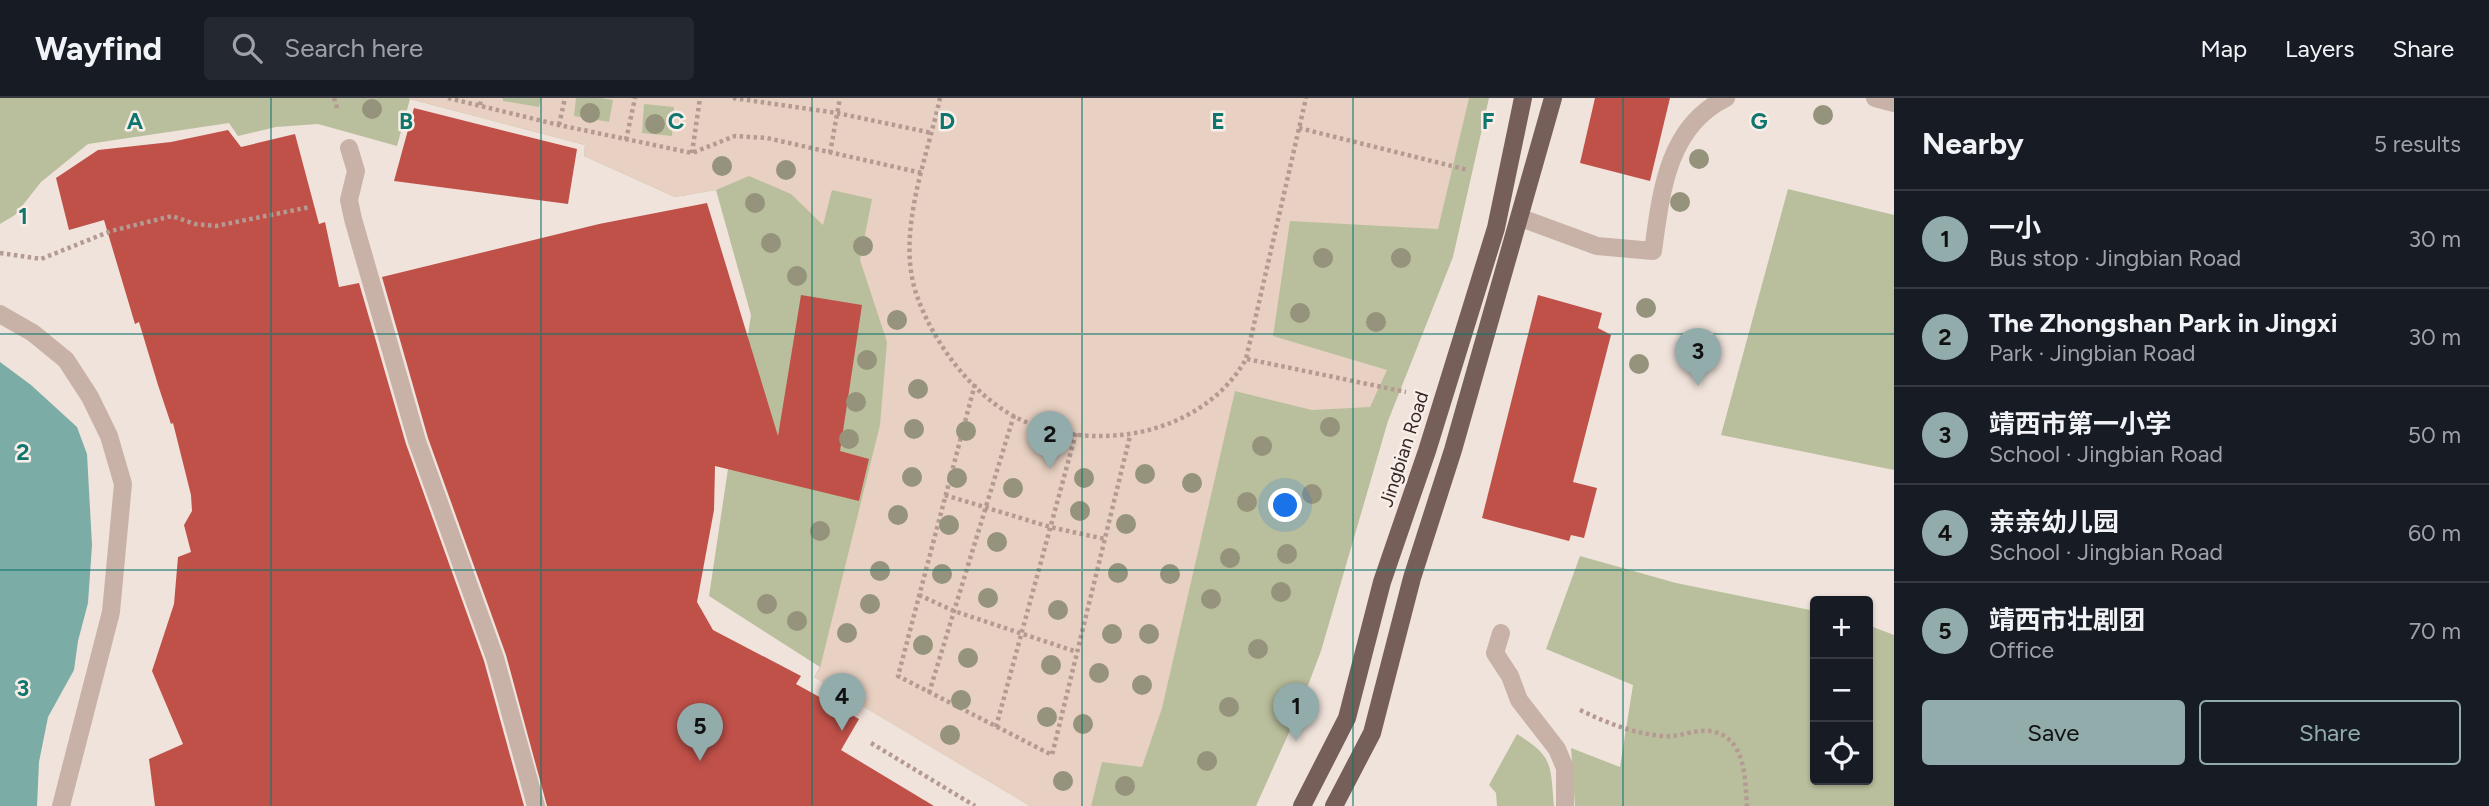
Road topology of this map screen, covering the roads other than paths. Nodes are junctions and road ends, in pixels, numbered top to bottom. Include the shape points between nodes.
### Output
1 (1523, 98) edge
2 (1553, 98) edge
3 (1726, 98) edge
4 (1875, 98) edge
5 (1894, 103) edge
6 (349, 148) dead end
7 (1521, 218) junction
8 (0, 314) edge
9 (1501, 634) dead end
10 (61, 806) edge
11 (536, 806) edge
12 (1302, 806) edge
13 (1334, 806) edge
14 (1565, 806) edge

1 - 12 main road, Jingbian Road via 1482,275 1382,582 1347,718
2 - 7 main road
3 - 7 street via 1693,121 1678,147 1662,183 1653,251 1597,246
4 - 5 street
6 - 11 street via 356,171 349,200 417,441 495,658
7 - 13 main road via 1412,578 1372,733
8 - 10 street via 66,360 109,436 123,484 111,612
9 - 14 street via 1495,653 1519,700 1557,749 1564,768

